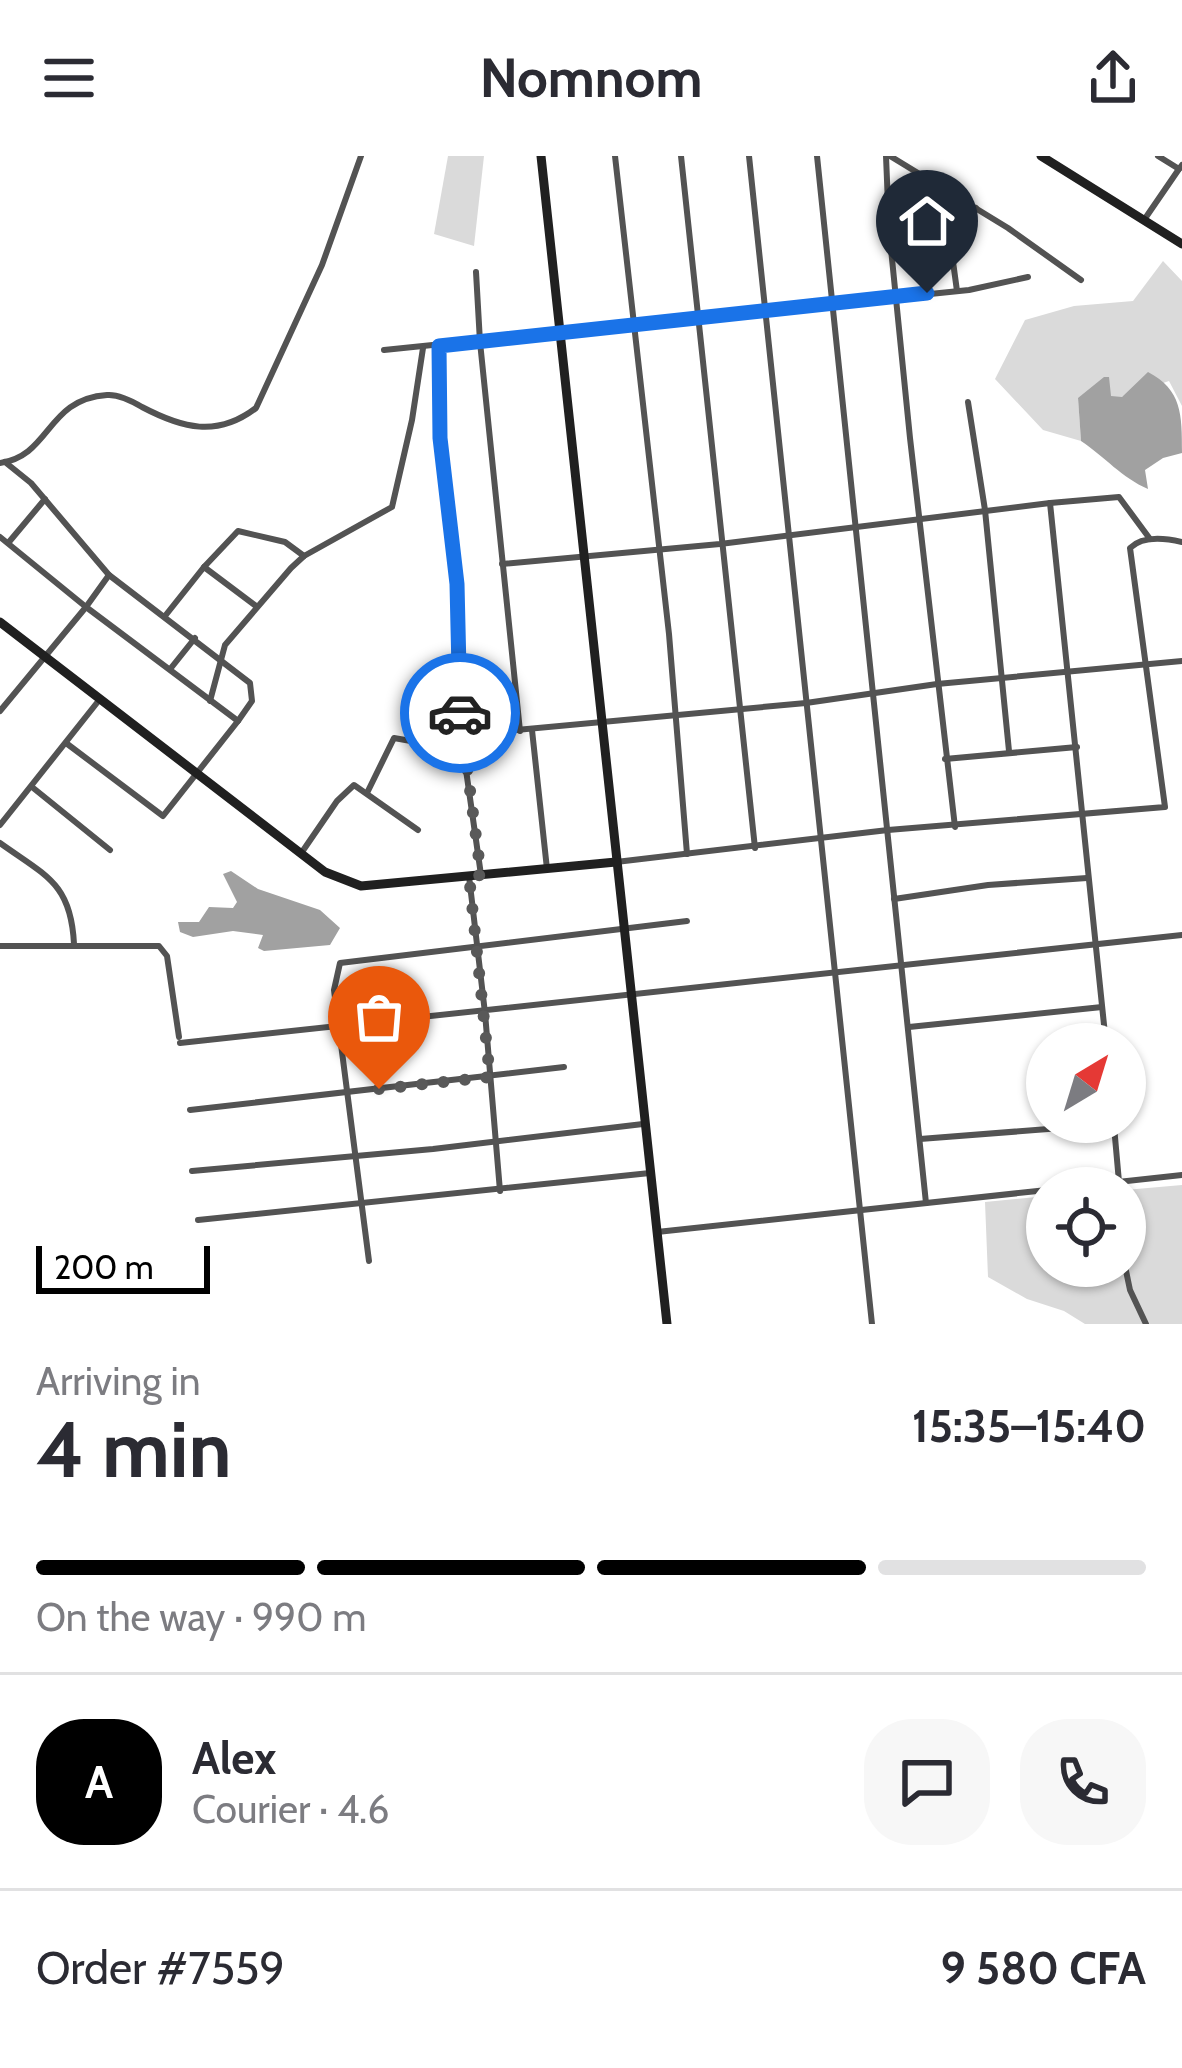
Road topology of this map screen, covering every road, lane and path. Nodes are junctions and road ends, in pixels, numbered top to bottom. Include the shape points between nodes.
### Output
1 (361, 156) edge
2 (541, 156) edge
3 (615, 156) edge
4 (681, 156) edge
5 (749, 156) edge
6 (817, 156) edge
7 (888, 156) edge
8 (1045, 156) edge
9 (1158, 156) edge
10 (1180, 167) edge
11 (976, 208) junction
12 (1146, 218) junction
13 (948, 225) junction
14 (889, 229) junction
15 (1182, 241) edge
16 (476, 272) dead end
17 (1028, 277) dead end
18 (1081, 280) dead end
19 (957, 291) junction
20 (896, 296) junction
21 (831, 302) junction
22 (765, 311) junction
23 (699, 318) junction
24 (633, 326) junction
25 (559, 332) junction
26 (480, 342) junction
27 (439, 346) junction
28 (423, 348) junction
29 (384, 350) dead end
30 (968, 402) dead end
31 (2, 462) edge
32 (45, 499) junction
33 (1050, 503) junction
34 (985, 510) junction
35 (919, 518) junction
36 (856, 526) junction
37 (788, 536) junction
38 (0, 537) edge
39 (1150, 539) junction
40 (1182, 542) edge
41 (8, 543) junction
42 (720, 544) junction
43 (659, 550) junction
44 (583, 555) junction
45 (304, 556) junction
46 (502, 564) junction
47 (204, 567) junction
48 (109, 575) junction
49 (257, 607) junction
50 (86, 608) junction
51 (165, 616) junction
52 (0, 622) edge
53 (195, 638) junction
54 (47, 658) junction
55 (221, 658) junction
56 (1182, 661) edge
57 (1148, 666) junction
58 (171, 668) junction
59 (1067, 673) junction
60 (1001, 678) junction
61 (937, 684) junction
62 (875, 691) junction
63 (100, 699) junction
64 (209, 701) junction
65 (806, 703) junction
66 (740, 709) junction
67 (0, 711) edge
68 (675, 716) junction
69 (238, 721) junction
70 (601, 724) junction
71 (532, 730) junction
72 (520, 731) junction
73 (461, 735) junction
74 (66, 743) junction
75 (1076, 747) junction
76 (1009, 752) junction
77 (945, 759) junction
78 (198, 774) junction
79 (32, 787) junction
80 (367, 793) junction
81 (1083, 814) junction
82 (0, 825) edge
83 (955, 827) junction
84 (418, 830) dead end
85 (888, 830) junction
86 (821, 841) junction
87 (0, 843) edge
88 (755, 848) junction
89 (110, 850) dead end
90 (301, 854) junction
91 (687, 854) junction
92 (616, 862) junction
93 (547, 868) junction
94 (475, 875) junction
95 (1088, 878) junction
96 (894, 899) junction
97 (687, 921) dead end
98 (624, 929) junction
99 (1182, 935) edge
100 (74, 944) junction
101 (1096, 945) junction
102 (0, 946) edge
103 (478, 948) junction
104 (901, 966) junction
105 (833, 973) junction
106 (630, 995) junction
107 (1102, 1007) junction
108 (485, 1012) junction
109 (1104, 1023) edge
110 (337, 1027) junction
111 (908, 1027) junction
112 (564, 1067) dead end
113 (490, 1077) junction
114 (346, 1093) junction
115 (190, 1110) dead end
116 (643, 1124) junction
117 (1026, 1130) edge
118 (920, 1139) junction
119 (496, 1142) junction
120 (355, 1156) junction
121 (192, 1171) dead end
122 (650, 1173) junction
123 (1182, 1175) edge
124 (1146, 1181) edge
125 (500, 1191) junction
126 (1026, 1192) edge
127 (926, 1203) junction
128 (360, 1204) junction
129 (861, 1211) junction
130 (198, 1220) dead end
131 (656, 1232) junction
132 (369, 1261) dead end
133 (1129, 1287) edge
134 (667, 1324) edge
135 (872, 1324) edge
136 (1146, 1324) edge

1 - 31 street via 256,408 207,429 184,427 105,394 64,408 34,449
2 - 25 street
3 - 24 street
4 - 23 street
5 - 22 street
6 - 21 street
7 - 11 street
7 - 14 street
8 - 12 street
9 - 10 street
10 - 12 street
11 - 13 street
11 - 18 street
12 - 15 street
13 - 14 street
13 - 19 street
14 - 20 street
16 - 26 street
17 - 19 street
19 - 20 street
20 - 21 street
20 - 35 street
21 - 22 street
21 - 36 street
22 - 23 street
22 - 37 street
23 - 24 street
23 - 42 street
24 - 25 street
24 - 43 street
25 - 26 street
25 - 44 street
26 - 27 street
26 - 46 street
27 - 28 street
27 - 73 street
28 - 29 street
28 - 45 street via 392,507
30 - 34 street
31 - 32 street
32 - 41 street
32 - 48 street
33 - 34 street
33 - 39 street via 1119,497
33 - 59 street
34 - 35 street
34 - 60 street
35 - 36 street
35 - 61 street
36 - 37 street
36 - 62 street
37 - 42 street
37 - 65 street
38 - 41 street
39 - 40 street
39 - 57 street via 1130,548
41 - 50 street
42 - 43 street
42 - 66 street
43 - 44 street
43 - 68 street
44 - 46 street
44 - 70 street
45 - 47 street via 285,542 238,531
45 - 49 street
46 - 72 street
47 - 49 street
47 - 51 street
48 - 50 street
48 - 51 street
49 - 55 street
50 - 54 street
50 - 58 street
51 - 53 street
52 - 54 street
53 - 55 street
53 - 58 street
54 - 63 street
54 - 67 street
55 - 64 street
55 - 69 street via 254,691
56 - 57 street
57 - 59 street
57 - 81 street via 1165,807
58 - 64 street
59 - 60 street
59 - 75 street
60 - 61 street
60 - 76 street
61 - 62 street
61 - 77 street
62 - 65 street
62 - 85 street
63 - 74 street
63 - 78 street
64 - 69 street
65 - 66 street
65 - 86 street
66 - 68 street
66 - 88 street
68 - 70 street
68 - 91 street
69 - 78 street
70 - 71 street
70 - 92 street
71 - 72 street
71 - 93 street
72 - 73 street
73 - 80 street via 389,741
73 - 94 street
74 - 78 street via 164,816
74 - 79 street
75 - 76 street
75 - 81 street
76 - 77 street
77 - 83 street
78 - 90 street
79 - 82 street
79 - 89 street
80 - 84 street
80 - 90 street via 349,786
81 - 83 street
81 - 95 street
83 - 85 street
85 - 86 street
85 - 96 street
86 - 88 street
86 - 105 street
87 - 100 street via 66,898
88 - 91 street
90 - 94 street via 361,886
91 - 92 street
92 - 93 street
92 - 98 street
93 - 94 street
94 - 103 street
95 - 96 street
95 - 101 street
96 - 104 street
97 - 98 street
98 - 103 street
98 - 106 street
99 - 101 street
100 - 102 street
100 - 110 street via 163,949 180,1040
101 - 104 street
101 - 107 street
103 - 108 street
103 - 110 street via 343,961 334,990
104 - 105 street
104 - 111 street
105 - 106 street
105 - 129 street
106 - 108 street
106 - 116 street
107 - 109 street
107 - 111 street
108 - 110 street
108 - 113 street
110 - 114 street
111 - 118 street
112 - 113 street
113 - 114 street
113 - 119 street
114 - 115 street
114 - 120 street
116 - 119 street
116 - 122 street
117 - 118 street
118 - 127 street
119 - 120 street
119 - 125 street
120 - 121 street
120 - 128 street
122 - 125 street
122 - 131 street
123 - 124 street
125 - 128 street
126 - 127 street
127 - 129 street
128 - 130 street
128 - 132 street
129 - 131 street
129 - 135 street
131 - 134 street
133 - 136 street

